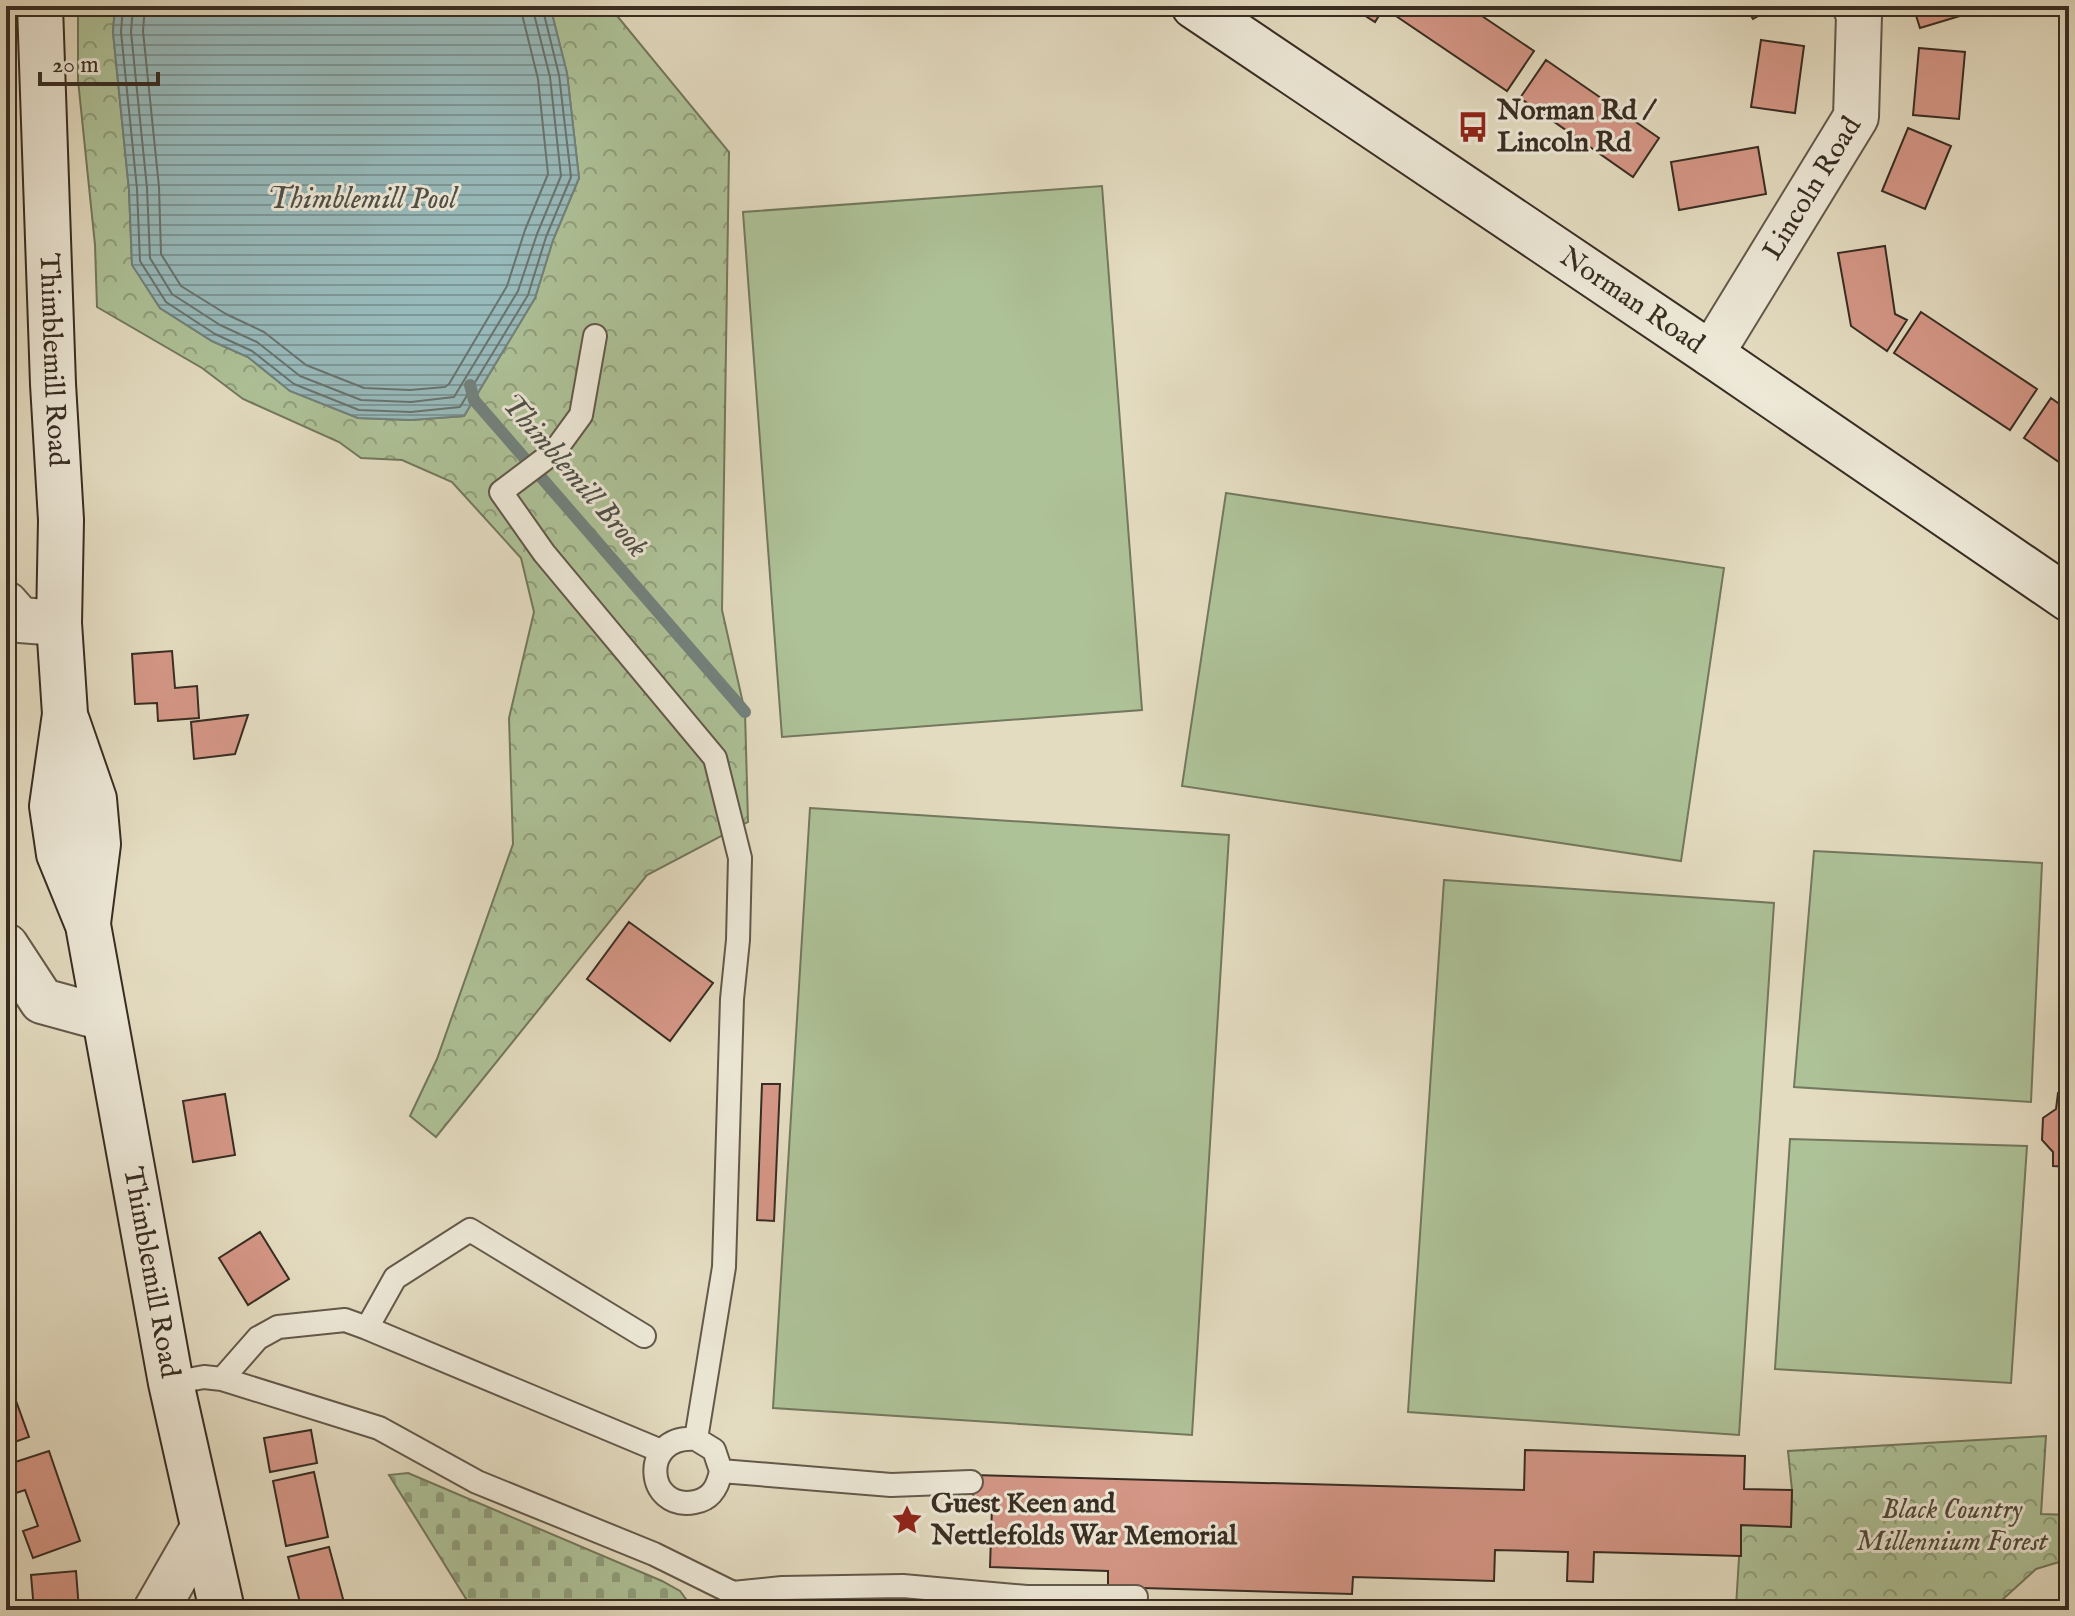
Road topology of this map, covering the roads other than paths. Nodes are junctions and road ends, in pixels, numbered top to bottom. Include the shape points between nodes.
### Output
1 (40, 6) edge
2 (1194, 6) edge
3 (1855, 6) edge
4 (595, 336) dead end
5 (1711, 354) junction
6 (2069, 599) edge
7 (6, 604) edge
8 (59, 623) junction
9 (6, 946) edge
10 (104, 1018) junction
11 (367, 1328) junction
12 (644, 1336) dead end
13 (222, 1379) junction
14 (171, 1383) junction
15 (696, 1439) junction
16 (661, 1451) junction
17 (721, 1471) junction
18 (971, 1482) dead end
19 (203, 1528) junction
20 (1136, 1597) dead end
21 (1027, 1604) edge
22 (156, 1610) edge
23 (222, 1610) edge

1 - 8 street, Thimblemill Road via 61,520
2 - 5 street, Norman Road
3 - 5 street, Lincoln Road via 1856,117
4 - 15 lane via 581,415 554,452 501,492 544,553 715,758 740,858 724,1267
5 - 6 street, Norman Road
7 - 8 street via 20,620
8 - 10 street, Thimblemill Road via 65,714 52,806 59,854 88,925
9 - 10 street via 42,1001
10 - 14 street, Thimblemill Road
11 - 12 lane via 395,1278 470,1230
11 - 13 lane via 345,1320 278,1327 258,1338
11 - 16 lane
13 - 14 lane
13 - 21 lane via 379,1428 477,1482 654,1554 733,1593 903,1586
14 - 19 street, Thimblemill Road
15 - 16 lane via 674,1441
15 - 17 lane via 714,1450
16 - 17 lane via 657,1482 680,1503 703,1501 718,1486
17 - 18 lane via 891,1485
19 - 22 street
19 - 23 street, Thimblemill Road
20 - 21 lane

